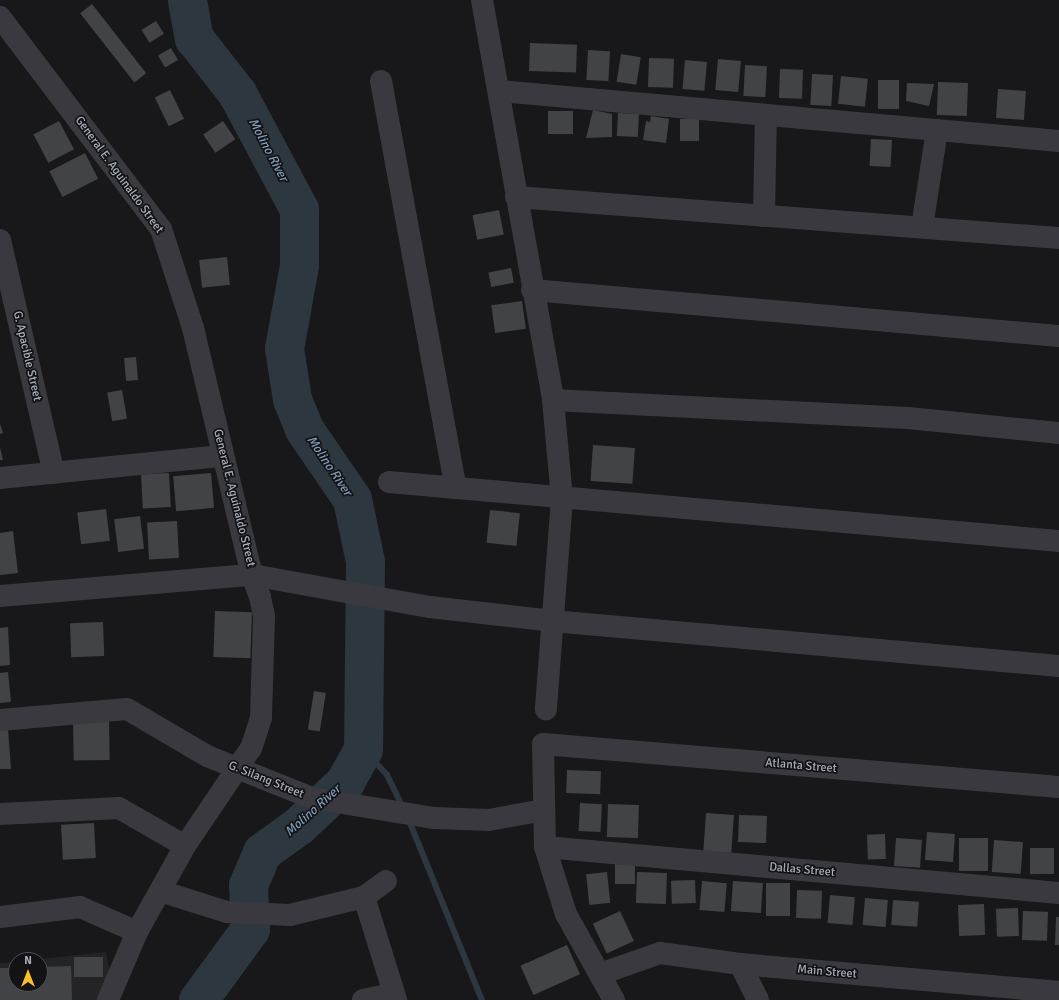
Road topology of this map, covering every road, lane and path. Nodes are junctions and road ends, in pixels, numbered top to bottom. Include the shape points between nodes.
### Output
1 (482, 0) edge
2 (0, 17) edge
3 (381, 81) dead end
4 (499, 91) junction
5 (766, 115) junction
6 (937, 130) junction
7 (1059, 141) edge
8 (516, 198) junction
9 (764, 216) junction
10 (922, 227) junction
11 (1059, 238) edge
12 (0, 240) edge
13 (532, 290) junction
14 (1059, 336) edge
15 (553, 400) junction
16 (1059, 433) edge
17 (222, 456) junction
18 (54, 472) junction
19 (0, 478) edge
20 (389, 482) dead end
21 (456, 488) junction
22 (562, 499) junction
23 (1059, 541) edge
24 (252, 575) junction
25 (0, 596) edge
26 (552, 621) junction
27 (1059, 666) edge
28 (546, 709) dead end
29 (0, 720) edge
30 (237, 769) junction
31 (1059, 787) edge
32 (544, 810) junction
33 (0, 814) edge
34 (185, 846) junction
35 (545, 847) junction
36 (386, 881) dead end
37 (160, 891) junction
38 (1059, 893) edge
39 (364, 897) junction
40 (0, 917) edge
41 (137, 932) junction
42 (740, 964) junction
43 (600, 974) junction
44 (1059, 992) edge
45 (394, 997) edge
46 (108, 1000) edge
47 (363, 1000) edge
48 (614, 1000) edge
49 (758, 1000) edge

1 - 4 street
2 - 17 street, General E. Aguinaldo Street via 161,229 193,328
3 - 21 street
4 - 5 street
4 - 8 street
5 - 6 street
5 - 9 street
6 - 7 street
6 - 10 street
8 - 9 street
8 - 13 street
9 - 10 street
10 - 11 street
12 - 18 street, G. Apacible Street
13 - 14 street
13 - 15 street
15 - 16 street via 908,418
15 - 22 street
17 - 18 street
17 - 24 street, General E. Aguinaldo Street
18 - 19 street
20 - 21 street
21 - 22 street
22 - 23 street
22 - 26 street
24 - 25 street
24 - 26 street via 430,607
24 - 30 street, General E. Aguinaldo Street via 264,616 261,718 251,748
26 - 27 street
26 - 28 street
29 - 30 street, G. Silang Street via 127,709 207,756
30 - 32 street, G. Silang Street via 312,798 434,818 489,820
30 - 34 street, General E. Aguinaldo Street
31 - 32 street, Atlanta Street via 543,744
32 - 35 street
33 - 34 street via 119,808
34 - 37 street, General E. Aguinaldo Street
35 - 38 street, Dallas Street
35 - 43 street via 566,914
36 - 39 street
37 - 39 street via 227,912 266,916 290,915
37 - 41 street, General E. Aguinaldo Street
39 - 45 street
40 - 41 street via 80,907
41 - 46 street, General E. Aguinaldo Street
42 - 43 street, Main Street via 660,953
42 - 44 street, Main Street
42 - 49 street
43 - 48 street
45 - 47 street

